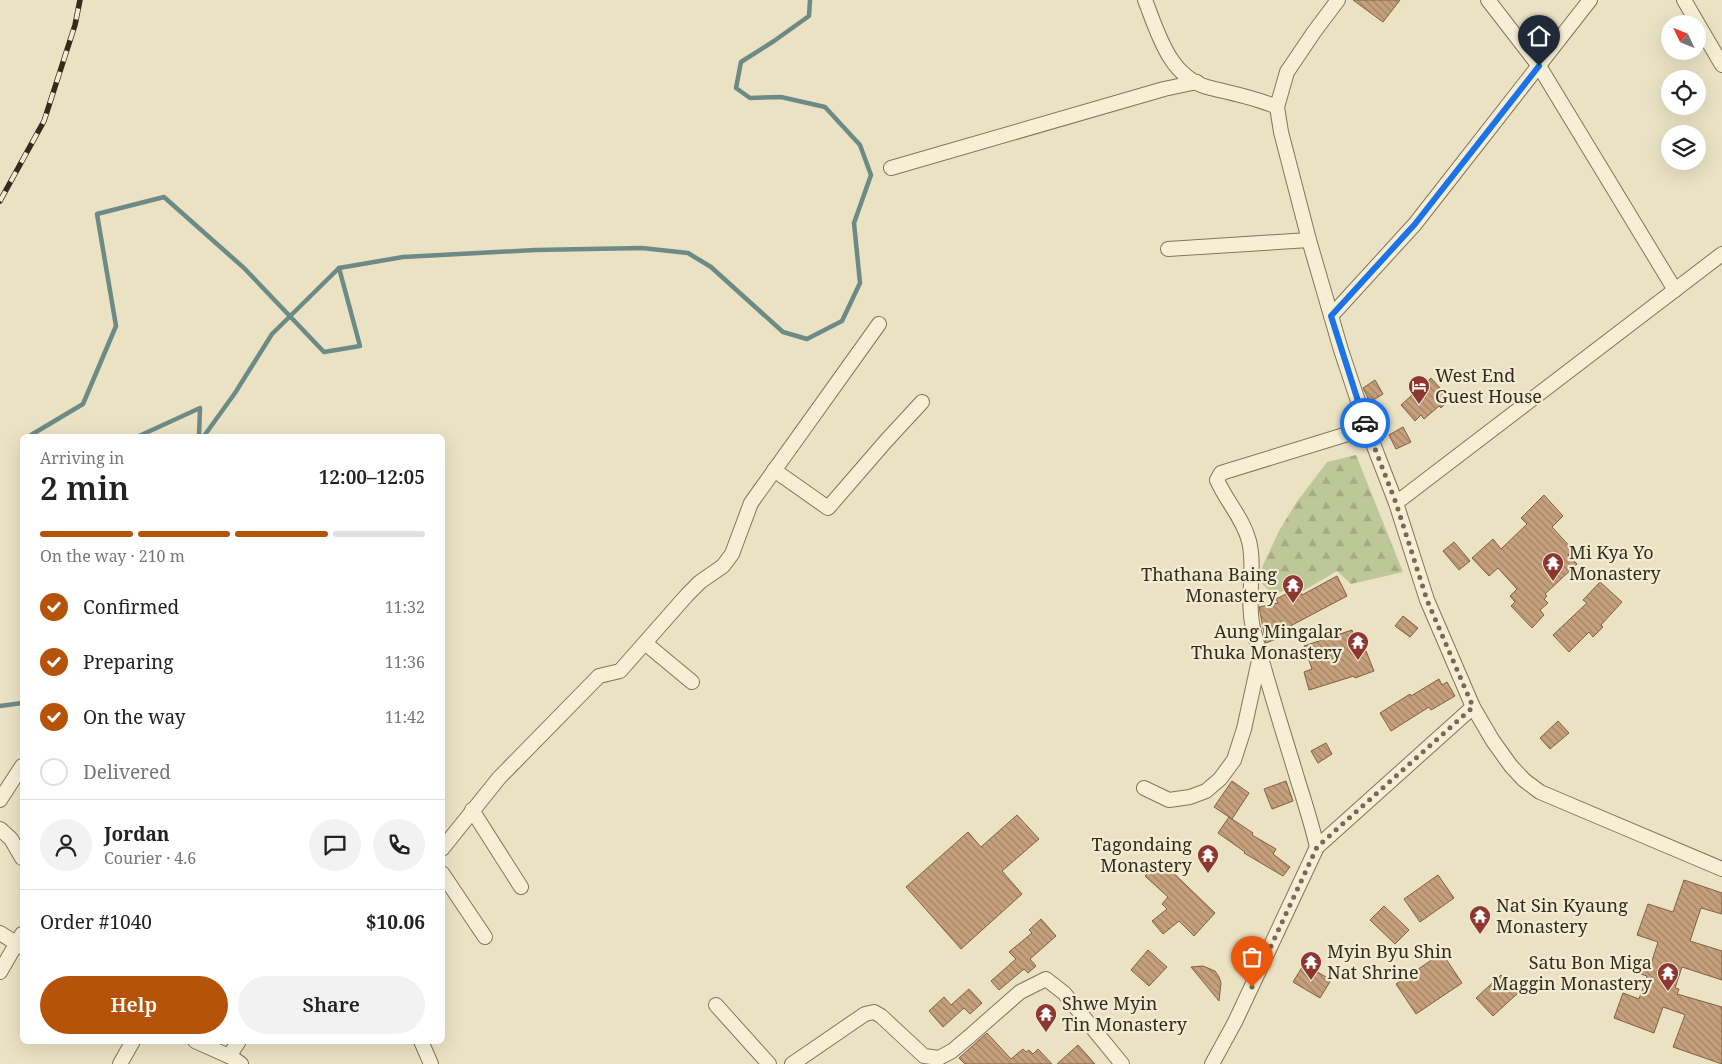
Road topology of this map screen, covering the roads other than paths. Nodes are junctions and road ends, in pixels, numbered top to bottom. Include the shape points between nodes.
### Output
1 (1145, 0) edge
2 (1338, 0) edge
3 (1488, 0) edge
4 (1590, 0) edge
5 (1684, 0) edge
6 (1722, 65) edge
7 (1539, 66) junction
8 (1197, 82) junction
9 (1277, 107) junction
10 (891, 168) dead end
11 (1309, 240) junction
12 (1168, 249) dead end
13 (1722, 254) edge
14 (1675, 290) junction
15 (1331, 316) junction
16 (879, 324) dead end
17 (922, 402) dead end
18 (1367, 428) junction
19 (774, 470) junction
20 (1396, 503) junction
21 (645, 643) junction
22 (1261, 655) junction
23 (692, 682) dead end
24 (1473, 707) junction
25 (20, 769) edge
26 (1144, 788) dead end
27 (0, 800) edge
28 (472, 810) junction
29 (0, 829) edge
30 (445, 844) edge
31 (1317, 847) junction
32 (20, 855) edge
33 (1722, 869) edge
34 (445, 877) edge
35 (521, 887) dead end
36 (0, 933) edge
37 (486, 937) dead end
38 (20, 942) edge
39 (20, 943) edge
40 (0, 972) edge
41 (716, 1006) dead end
42 (131, 1044) edge
43 (201, 1044) edge
44 (238, 1044) edge
45 (422, 1044) edge
46 (235, 1060) edge
47 (120, 1064) edge
48 (432, 1064) edge
49 (769, 1064) edge
50 (792, 1064) edge
51 (1122, 1064) edge
52 (1212, 1064) edge

1 - 8 street via 1172,63
2 - 9 street via 1287,72
3 - 7 street
4 - 7 street
5 - 6 street
7 - 14 street
7 - 15 street via 1415,224
8 - 9 street via 1263,100
8 - 10 street
9 - 11 street
11 - 12 street
11 - 15 street
13 - 14 street
14 - 20 street
15 - 18 street
16 - 19 street
17 - 19 street via 828,508
18 - 20 street
18 - 22 street via 1218,475 1216,480 1249,540 1252,625
19 - 21 street via 751,503 732,554 723,566 687,595
20 - 24 street via 1427,600
21 - 23 street
21 - 28 street via 620,671 599,676
22 - 26 street via 1234,760 1220,779 1206,791 1169,800
22 - 31 street
24 - 31 street
24 - 33 street via 1511,766 1540,792
25 - 27 street
28 - 30 street
28 - 35 street
29 - 32 street
31 - 52 street
34 - 37 street
36 - 38 street
39 - 40 street
41 - 49 street
42 - 47 street
43 - 46 street
44 - 46 street
45 - 48 street
50 - 51 street via 865,1014 874,1012 924,1056 939,1058 965,1041 1020,992 1046,979 1064,993

